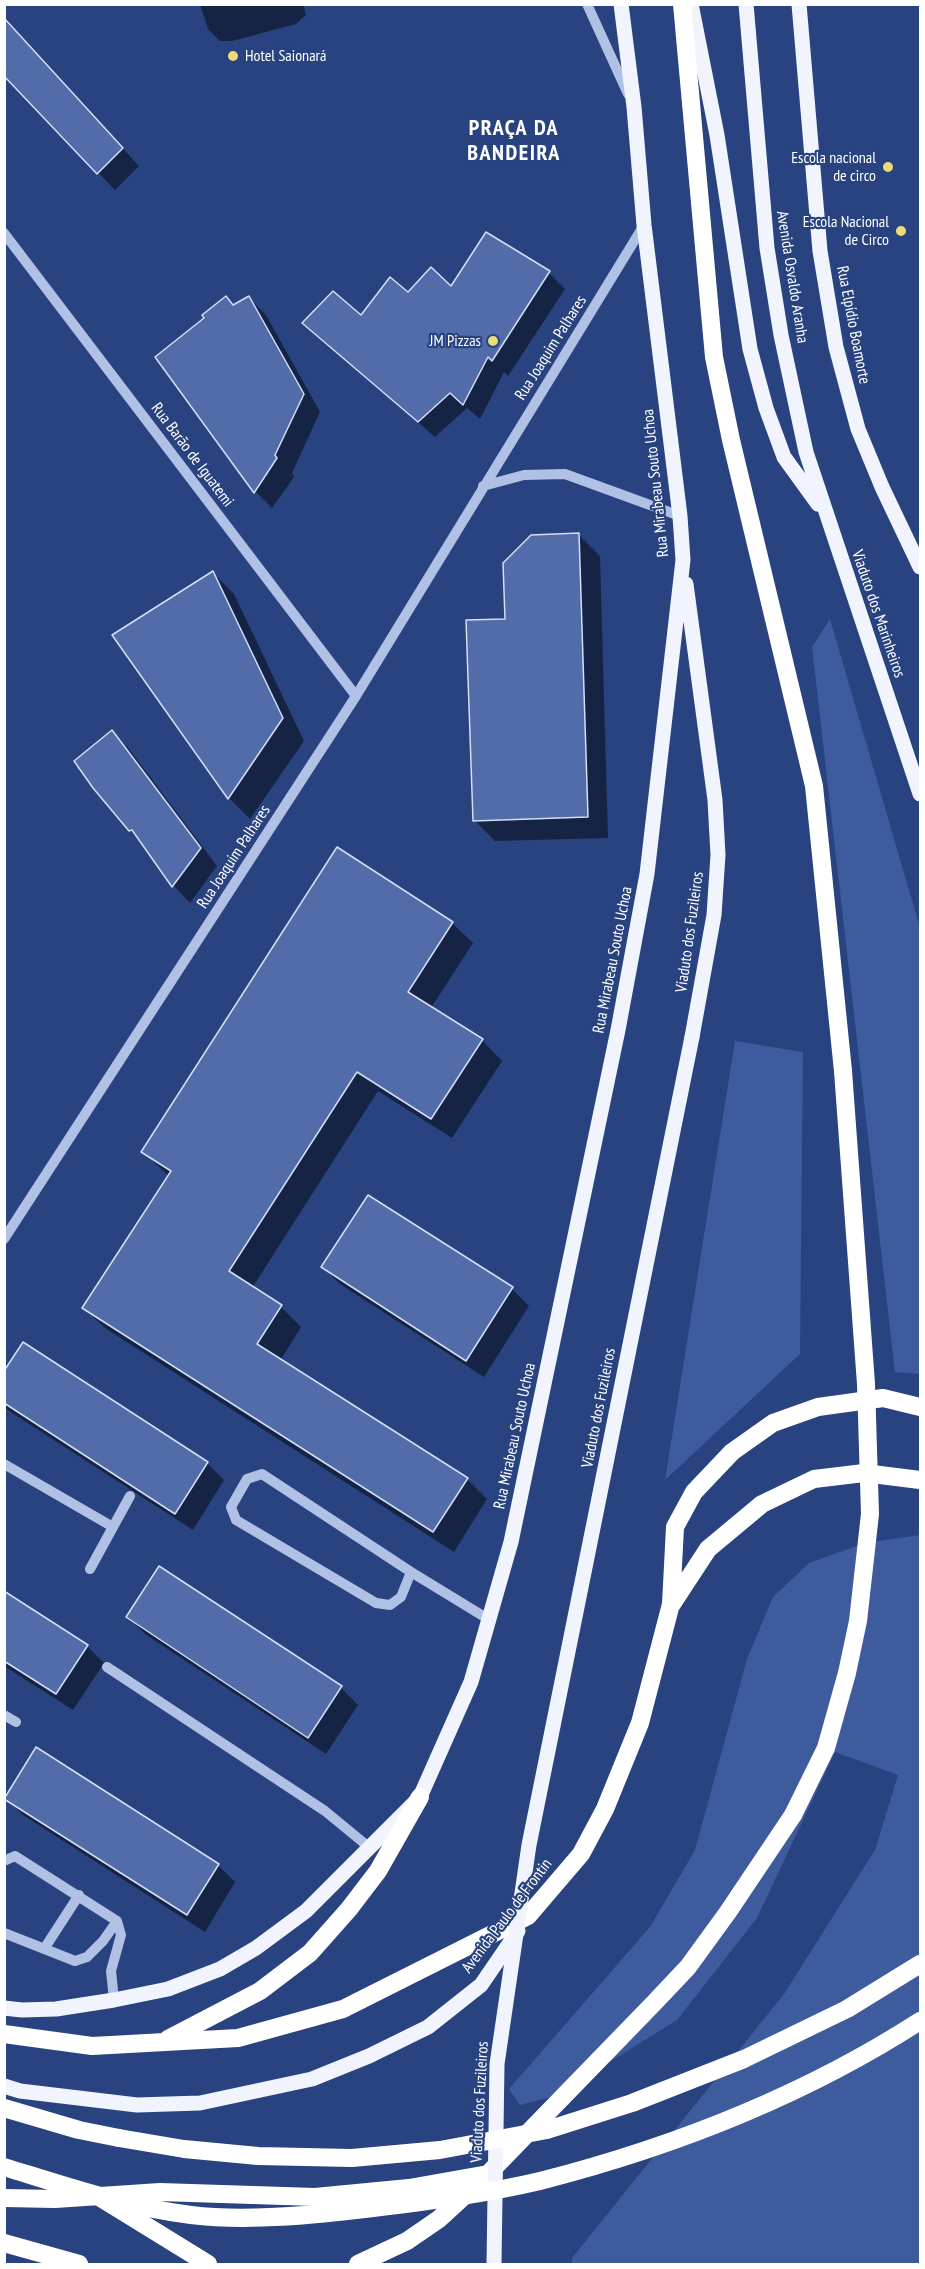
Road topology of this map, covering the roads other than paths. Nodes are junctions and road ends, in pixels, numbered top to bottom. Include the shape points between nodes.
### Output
1 (587, 4) edge
2 (621, 4) edge
3 (682, 4) edge
4 (691, 4) edge
5 (746, 4) edge
6 (799, 4) edge
7 (634, 107) junction
8 (644, 225) junction
9 (4, 233) edge
10 (483, 486) junction
11 (825, 513) junction
12 (680, 516) junction
13 (683, 560) junction
14 (921, 567) edge
15 (356, 696) junction
16 (921, 794) edge
17 (4, 1239) edge
18 (921, 1407) edge
19 (4, 1464) edge
20 (921, 1480) edge
21 (130, 1496) dead end
22 (113, 1527) junction
23 (90, 1569) dead end
24 (411, 1572) junction
25 (671, 1604) junction
26 (488, 1619) junction
27 (107, 1667) dead end
28 (4, 1715) edge
29 (16, 1722) dead end
30 (420, 1797) junction
31 (370, 1848) junction
32 (4, 1861) edge
33 (79, 1895) junction
34 (528, 1916) junction
35 (117, 1921) junction
36 (4, 1933) edge
37 (44, 1949) junction
38 (921, 1964) edge
39 (114, 2001) junction
40 (4, 2008) edge
41 (921, 2021) edge
42 (4, 2034) edge
43 (157, 2044) junction
44 (4, 2086) edge
45 (4, 2108) edge
46 (4, 2166) edge
47 (488, 2174) junction
48 (4, 2198) edge
49 (99, 2198) junction
50 (4, 2243) edge
51 (79, 2265) edge
52 (208, 2265) edge
53 (358, 2265) edge
54 (494, 2265) edge

1 - 7 street
2 - 7 main road
3 - 47 highway, bridge via 714,357 814,786 843,1071 866,1384 870,1514 858,1621 847,1673 826,1748 793,1815 688,1967
4 - 11 main road via 717,135 750,349 784,457
5 - 11 main road, Avenida Osvaldo Aranha via 766,248 806,452
6 - 14 main road, Rua Elpídio Boamorte via 820,251 836,347 858,429
7 - 8 main road, Rua Mirabeau Souto Uchoa
8 - 10 street, Rua Joaquim Palhares
8 - 12 main road, Rua Mirabeau Souto Uchoa
9 - 15 street, Rua Barão de Iguatemi
10 - 12 street via 524,475 566,474
10 - 15 street, Rua Joaquim Palhares
11 - 16 main road, Viaduto dos Marinheiros
12 - 13 main road, Rua Mirabeau Souto Uchoa
13 - 26 main road, Rua Mirabeau Souto Uchoa via 647,874 511,1542
13 - 54 main road, Viaduto dos Fuzileiros, bridge via 715,800 718,855 714,915 529,1845 497,2064
15 - 17 street, Rua Joaquim Palhares
18 - 25 highway via 883,1398 818,1407 773,1423 732,1452 694,1492 675,1527
19 - 22 street
20 - 25 highway via 864,1473 814,1479 762,1503 708,1549
21 - 22 street
22 - 23 street
24 - 24 street via 262,1474 247,1479 231,1508 236,1520 376,1603 390,1605 401,1598
24 - 26 street
25 - 34 highway, Avenida Paulo de Frontin via 640,1723 605,1809 581,1854
26 - 30 main road, Rua Mirabeau Souto Uchoa via 471,1682
27 - 31 street via 325,1811
28 - 29 street
30 - 31 main road
30 - 43 highway via 378,1871 310,1953 261,1991
31 - 39 main road via 306,1911 256,1948 229,1964 168,1989
32 - 33 street via 15,1856
33 - 35 street
33 - 37 street
34 - 43 highway via 343,2010 238,2038
34 - 44 main road, Avenida Paulo de Frontin via 481,1985 428,2028 312,2079 200,2103 136,2105
35 - 37 street via 87,1957 75,1961
35 - 39 street via 121,1935 111,1971
36 - 37 street
38 - 45 highway, bridge via 847,2010 744,2059 632,2103 547,2130 440,2150 332,2158 184,2149 80,2130
39 - 40 main road via 56,2009
41 - 49 highway, bridge via 872,2052 761,2106 641,2152 539,2181 452,2198 328,2213 255,2217 192,2215
42 - 43 highway via 92,2046
46 - 49 highway, bridge
47 - 48 highway via 409,2188 315,2198 160,2192
47 - 53 highway via 439,2219 407,2241
49 - 52 highway
50 - 51 highway

